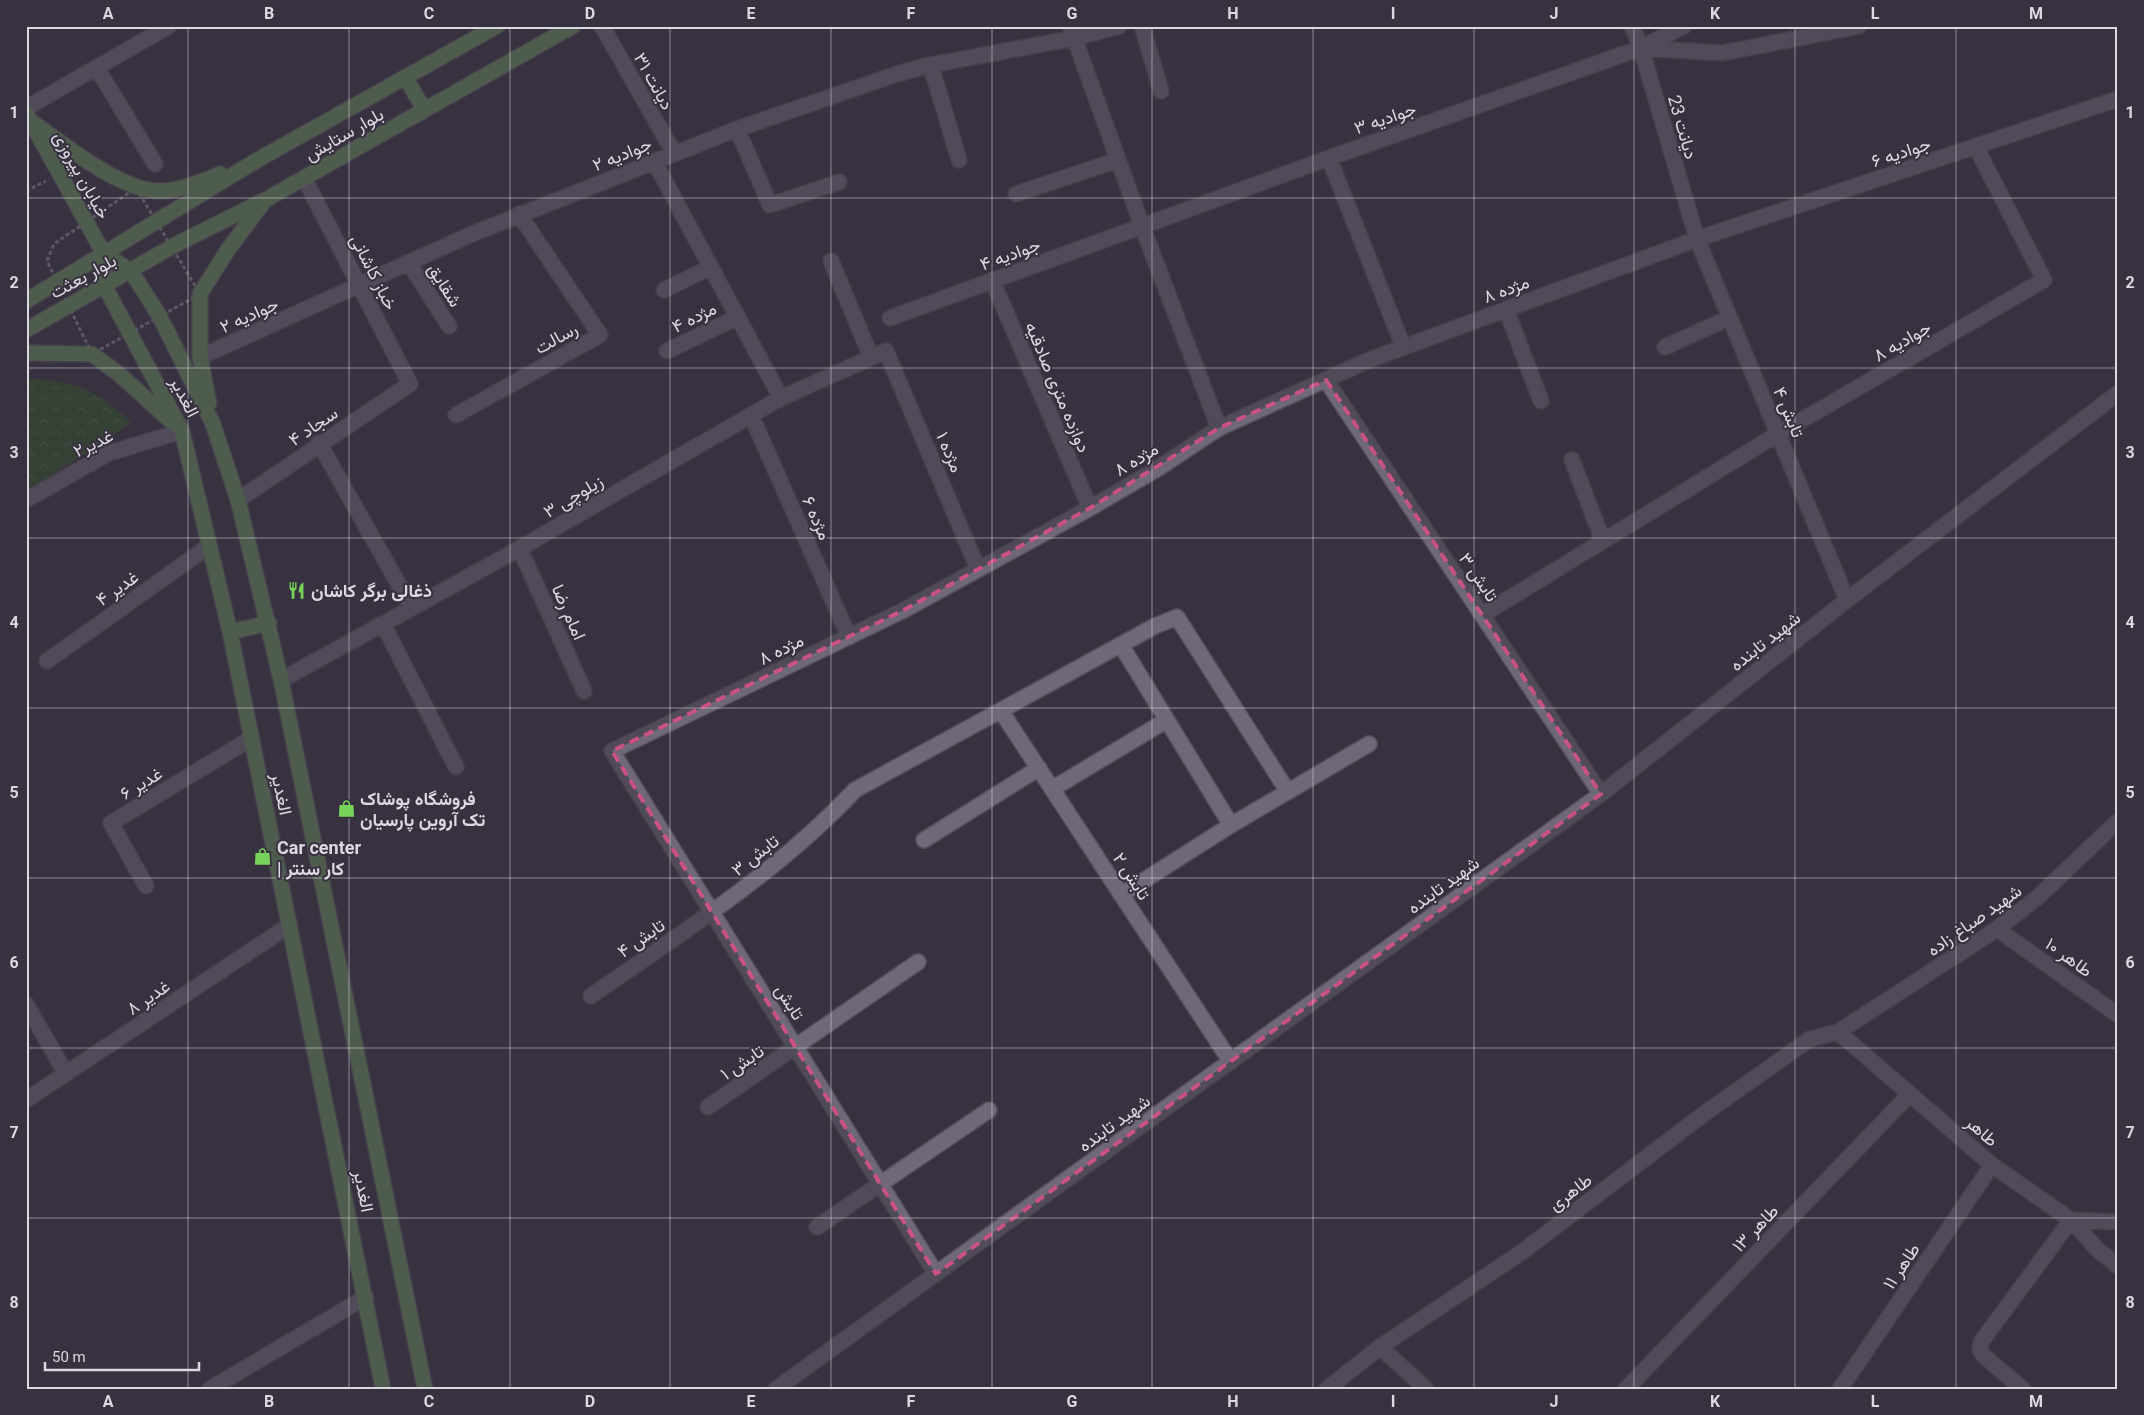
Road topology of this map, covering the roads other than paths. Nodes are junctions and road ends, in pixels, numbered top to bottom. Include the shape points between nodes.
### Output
1 (169, 26) edge
2 (573, 26) edge
3 (602, 26) edge
4 (1119, 26) edge
5 (1142, 26) edge
6 (1632, 26) edge
7 (1684, 26) edge
8 (1859, 26) edge
9 (490, 28) edge
10 (1072, 32) edge
11 (1641, 48) junction
12 (931, 66) junction
13 (96, 68) junction
14 (405, 78) junction
15 (1161, 92) dead end
16 (2118, 100) edge
17 (424, 110) junction
18 (28, 115) edge
19 (737, 128) junction
20 (1976, 147) junction
21 (674, 153) junction
22 (259, 158) junction
23 (1329, 158) junction
24 (959, 160) dead end
25 (1118, 160) junction
26 (654, 161) junction
27 (155, 164) dead end
28 (304, 178) junction
29 (839, 182) dead end
30 (1016, 194) dead end
31 (265, 200) junction
32 (520, 214) junction
33 (1142, 226) junction
34 (1696, 239) junction
35 (104, 254) junction
36 (831, 261) dead end
37 (409, 263) junction
38 (711, 267) junction
39 (131, 270) junction
40 (992, 280) junction
41 (104, 285) junction
42 (360, 285) junction
43 (664, 290) dead end
44 (26, 301) edge
45 (1506, 309) junction
46 (738, 317) junction
47 (890, 318) dead end
48 (1729, 318) junction
49 (448, 326) dead end
50 (26, 330) edge
51 (1403, 346) junction
52 (1665, 348) dead end
53 (886, 350) joint
54 (667, 351) dead end
55 (26, 353) edge
56 (200, 357) junction
57 (871, 357) junction
58 (1326, 380) junction
59 (410, 384) joint
60 (2118, 393) edge
61 (781, 398) junction
62 (1540, 401) dead end
63 (456, 415) dead end
64 (752, 415) junction
65 (213, 424) junction
66 (1220, 428) junction
67 (182, 431) junction
68 (1778, 434) junction
69 (319, 444) junction
70 (1572, 460) dead end
71 (26, 500) edge
72 (238, 500) junction
73 (1090, 508) junction
74 (1603, 541) junction
75 (209, 546) junction
76 (520, 549) junction
77 (978, 569) junction
78 (1847, 600) junction
79 (412, 608) junction
80 (1482, 615) junction
81 (269, 623) junction
82 (383, 624) junction
83 (230, 632) junction
84 (849, 637) junction
85 (1121, 645) junction
86 (47, 661) dead end
87 (281, 680) junction
88 (584, 691) dead end
89 (1001, 711) junction
90 (1167, 720) junction
91 (252, 738) junction
92 (1369, 744) dead end
93 (612, 751) joint
94 (456, 767) dead end
95 (1039, 768) junction
96 (1052, 789) junction
97 (1288, 792) junction
98 (1601, 794) junction
99 (2118, 821) edge
100 (1231, 826) junction
101 (924, 840) dead end
102 (146, 886) dead end
103 (1121, 895) junction
104 (712, 912) junction
105 (290, 925) junction
106 (1998, 929) junction
107 (918, 962) dead end
108 (591, 996) dead end
109 (26, 1004) edge
110 (2118, 1015) edge
111 (1838, 1032) junction
112 (796, 1048) junction
113 (1231, 1062) junction
114 (66, 1074) junction
115 (1910, 1094) junction
116 (26, 1100) edge
117 (708, 1107) dead end
118 (989, 1110) dead end
119 (1992, 1165) junction
120 (880, 1183) junction
121 (2071, 1220) junction
122 (2118, 1222) edge
123 (817, 1227) dead end
124 (2118, 1266) edge
125 (936, 1274) junction
126 (366, 1297) junction
127 (1380, 1347) junction
128 (210, 1389) edge
129 (383, 1389) edge
130 (425, 1389) edge
131 (776, 1389) edge
132 (1327, 1389) edge
133 (1426, 1389) edge
134 (1626, 1389) edge
135 (1840, 1389) edge
136 (2024, 1389) edge

1 - 13 street
2 - 17 main road, بلوار ستایش
3 - 21 street, دیانت ۳۱
4 - 10 street, جوادیه ۲
5 - 15 street
6 - 11 street, دیانت 23
7 - 11 street, جوادیه ۳
8 - 11 street via 1723,53
9 - 14 main road, بلوار ستایش
10 - 12 street, جوادیه ۲
10 - 25 street
11 - 23 street, جوادیه ۳
11 - 34 street, دیانت 23
12 - 19 street, جوادیه ۲ via 856,86
12 - 24 street
13 - 18 street
13 - 27 street
14 - 17 main road
14 - 22 main road, بلوار ستایش
16 - 20 street, جوادیه ۶
17 - 28 main road, بلوار ستایش
18 - 22 main road via 88,160 136,188 161,191 190,186
18 - 35 main road, خیابان پیروزی
19 - 21 street, جوادیه ۲
19 - 29 street via 770,205
20 - 34 street, جوادیه ۶
20 - 68 street, جوادیه ۸ via 2044,280
21 - 26 street, جوادیه ۲
22 - 35 main road, بلوار ستایش
23 - 33 street, جوادیه ۳
23 - 51 street
25 - 30 street
25 - 33 street
26 - 32 street, جوادیه ۲
26 - 38 street
28 - 31 main road, بلوار ستایش
28 - 42 street, خباز کاشانی
31 - 39 main road, بلوار ستایش
31 - 56 main road via 200,294
32 - 37 street, جوادیه ۲
32 - 63 street, رسالت via 600,335
33 - 40 street, جوادیه ۴
33 - 66 street
34 - 45 street, مژده ۸
34 - 48 street, تابش ۴
35 - 39 main road
35 - 41 main road, الغدیر
35 - 44 main road, بلوار بعثت
36 - 57 street
37 - 42 street, جوادیه ۲
37 - 49 street, شقایق
38 - 43 street
38 - 46 street
39 - 41 main road, بلوار بعثت
39 - 65 main road, الغدیر via 160,317
40 - 47 street, جوادیه ۴
40 - 73 street, دوازده متری صادقیه
41 - 50 main road, بلوار بعثت
41 - 67 main road, الغدیر
42 - 56 street, جوادیه ۲
42 - 59 street, خباز کاشانی
45 - 51 street, مژده ۸
45 - 62 street
46 - 54 street, مژده ۴
46 - 61 street
48 - 52 street
48 - 68 street, تابش ۴
51 - 58 street, مژده ۸
53 - 57 street, زیلوچی ۳
53 - 77 street, مژده ۱
55 - 67 main road via 92,354
56 - 65 main road
57 - 61 street, زیلوچی ۳
58 - 66 street, مژده ۸
58 - 80 street, تابش ۳
59 - 69 street, سجاد ۴
60 - 78 street, شهید تابنده
61 - 64 street, زیلوچی ۳
64 - 76 street, زیلوچی ۳
64 - 84 street, مژده ۶
65 - 72 main road, الغدیر
66 - 73 street, مژده ۸
67 - 71 street, غدیر۲ via 109,453
67 - 75 main road, الغدیر
68 - 74 street, جوادیه ۸
68 - 78 street, تابش ۴
69 - 72 street, سجاد ۴
69 - 79 street
70 - 74 street
72 - 81 main road, الغدیر
73 - 77 street, مژده ۸
74 - 80 street, جوادیه ۸
75 - 83 main road, الغدیر
75 - 86 street, غدیر ۴
76 - 79 street, زیلوچی ۳
76 - 88 street, امام رضا
77 - 84 street, مژده ۸
78 - 98 street, شهید تابنده
79 - 82 street, زیلوچی ۳
80 - 98 street, تابش ۳
81 - 83 main road
81 - 87 main road, الغدیر
82 - 87 street, زیلوچی ۳
82 - 94 street
83 - 91 main road, الغدیر
84 - 93 street, مژده ۸
85 - 89 street, تابش ۳
85 - 90 street
85 - 97 street, تابش ۳ via 1154,626 1177,618
87 - 130 main road, الغدیر
89 - 95 street, تابش ۲
89 - 104 street, تابش ۳ via 855,790 820,827
90 - 96 street
90 - 100 street
91 - 102 street, غدیر ۶ via 111,824
91 - 105 main road, الغدیر
92 - 97 street
93 - 104 street, تابش
95 - 96 street, تابش ۲
95 - 101 street
96 - 103 street, تابش ۲
97 - 100 street
98 - 113 street, شهید تابنده
99 - 106 street, شهید صباغ زاده via 2038,897
100 - 103 street
103 - 113 street, تابش ۲
104 - 108 street, تابش ۴
104 - 112 street, تابش
105 - 114 street, غدیر ۸
105 - 126 main road, الغدیر
106 - 110 street, طاهر ۱۰
106 - 111 street, شهید صباغ زاده
107 - 112 street
109 - 114 street
111 - 115 street, طاهر
111 - 127 street, طاهری via 1810,1039 1705,1112 1522,1252
112 - 117 street, تابش ۱
112 - 120 street, تابش
113 - 125 street, شهید تابنده
114 - 116 street, غدیر ۸
115 - 119 street, طاهر
115 - 134 street, طاهر ۱۳
118 - 120 street
119 - 121 street, طاهر
119 - 135 street, طاهر ۱۱
120 - 123 street
120 - 125 street, تابش
121 - 122 street
121 - 124 street, طاهر via 2097,1249
121 - 136 street via 1981,1342 1980,1350 1984,1356
125 - 131 street, شهید تابنده
126 - 128 street
126 - 129 main road, الغدیر
127 - 132 street, طاهری
127 - 133 street

